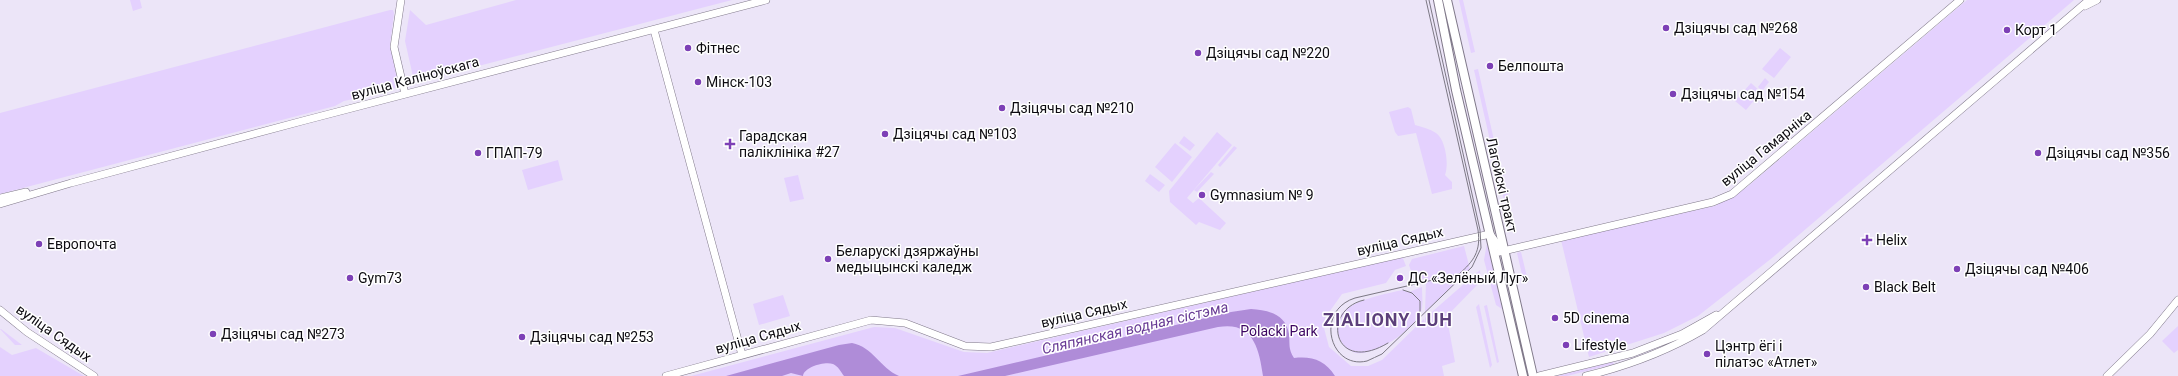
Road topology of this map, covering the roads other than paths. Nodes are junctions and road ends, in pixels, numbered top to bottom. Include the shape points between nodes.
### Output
1 (401, 0) edge
2 (766, 0) edge
3 (1438, 0) edge
4 (1447, 0) edge
5 (1960, 0) edge
6 (2089, 0) edge
7 (2097, 0) edge
8 (2073, 14) junction
9 (654, 30) junction
10 (1466, 87) junction
11 (1456, 90) junction
12 (405, 94) junction
13 (71, 182) junction
14 (0, 198) edge
15 (0, 204) edge
16 (1490, 234) junction
17 (1503, 250) junction
18 (1496, 257) junction
19 (2178, 300) edge
20 (1732, 306) junction
21 (0, 310) edge
22 (742, 355) junction
23 (1612, 359) junction
24 (1616, 369) junction
25 (94, 376) edge
26 (666, 376) edge
27 (1523, 376) edge
28 (1533, 376) edge
29 (1539, 376) edge
30 (1586, 376) edge
31 (2107, 376) edge

1 - 12 main road via 394,47
2 - 9 main road, вуліца Каліноўскага
3 - 11 main road, Лагойскі тракт
4 - 10 main road, Лагойскі тракт
5 - 17 main road, вуліца Гамарніка via 1732,194 1713,202
6 - 8 main road
7 - 8 main road
8 - 20 main road
9 - 12 main road, вуліца Каліноўскага
9 - 22 main road
10 - 11 main road via 1462,84
10 - 17 main road, Лагойскі тракт
11 - 16 main road, Лагойскі тракт
12 - 13 main road, вуліца Каліноўскага
13 - 14 main road, вуліца Каліноўскага
13 - 15 main road, вуліца Каліноўскага
16 - 17 main road
16 - 18 main road, Лагойскі тракт
16 - 22 main road, вуліца Сядых via 991,347 966,346 905,323 871,320
17 - 18 main road
17 - 28 main road, Лагойскі тракт
18 - 27 main road, Лагойскі тракт
19 - 31 main road via 2150,334
20 - 23 main road via 1682,334
20 - 24 main road via 1703,330
21 - 25 main road, вуліца Сядых via 32,335
22 - 26 main road, вуліца Сядых
23 - 24 main road via 1618,364
23 - 29 main road
24 - 30 main road

